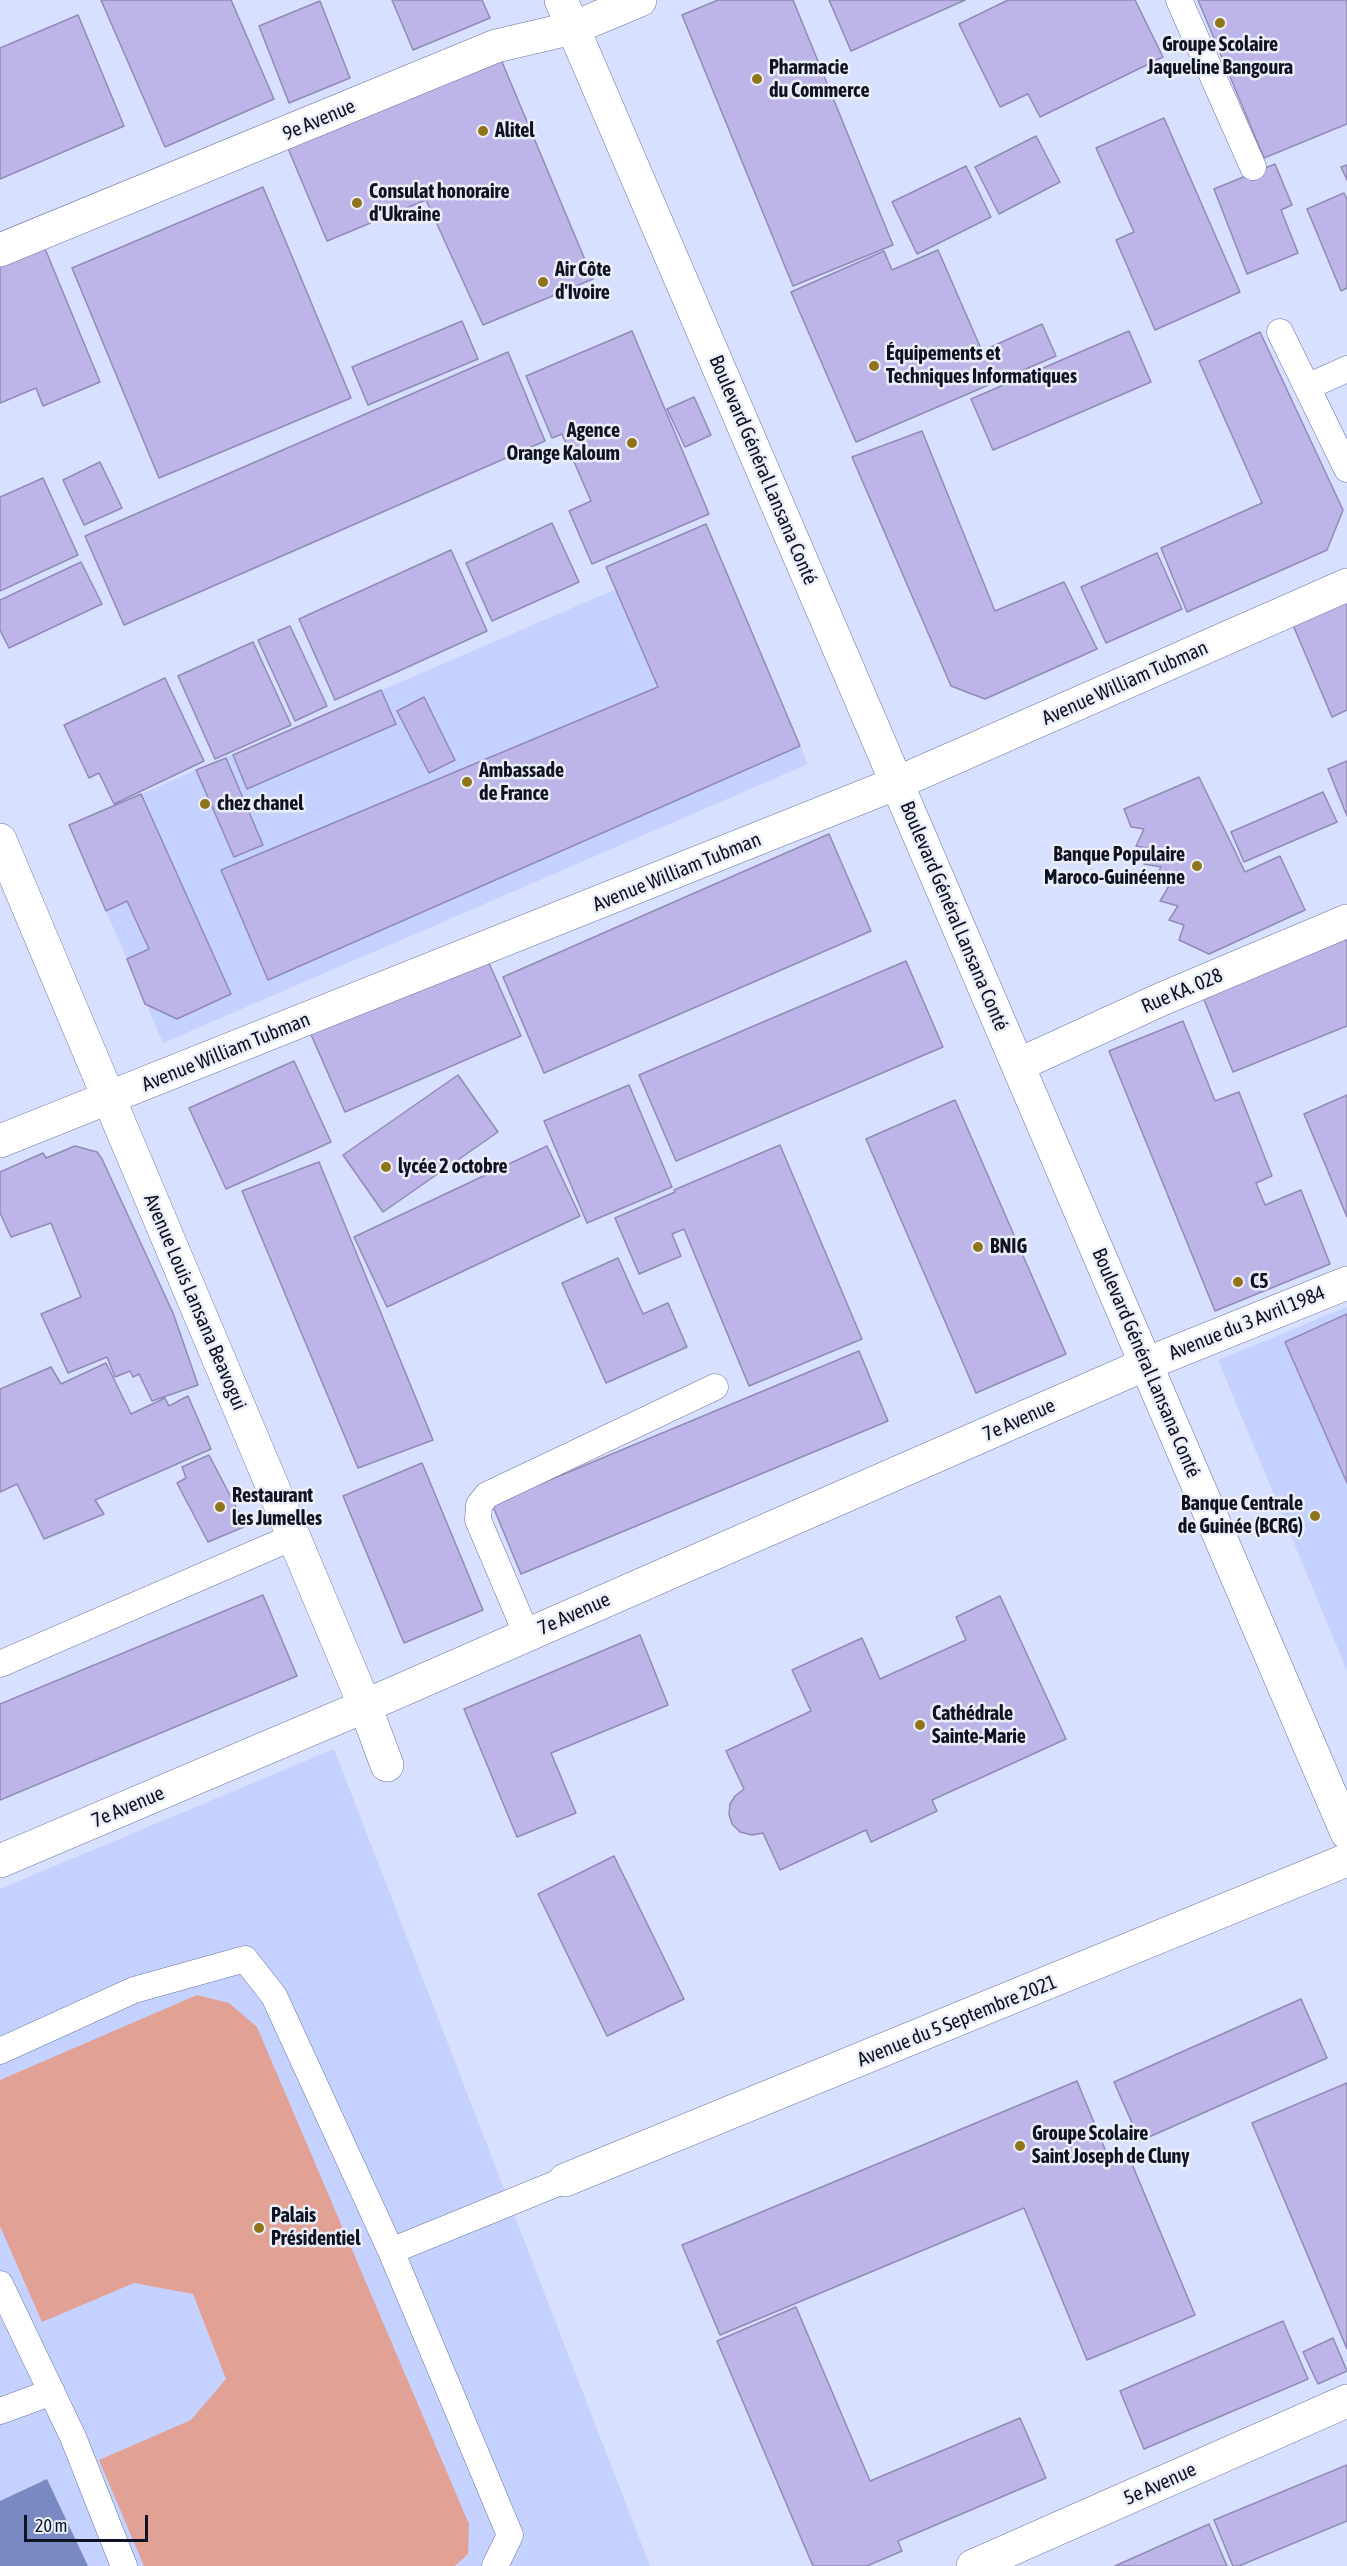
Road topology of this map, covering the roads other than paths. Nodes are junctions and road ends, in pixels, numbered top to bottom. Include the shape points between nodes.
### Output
1 (640, 0) edge
2 (1179, 0) edge
3 (567, 14) edge
4 (1253, 167) dead end
5 (0, 250) edge
6 (1280, 332) dead end
7 (1347, 369) edge
8 (1307, 387) junction
9 (1347, 469) edge
10 (1347, 585) edge
11 (897, 783) junction
12 (0, 840) edge
13 (1347, 921) edge
14 (1018, 1065) junction
15 (109, 1099) junction
16 (0, 1141) edge
17 (1347, 1283) edge
18 (1146, 1364) junction
19 (715, 1387) dead end
20 (293, 1537) junction
21 (527, 1635) junction
22 (0, 1664) edge
23 (365, 1706) junction
24 (387, 1765) dead end
25 (1347, 1833) edge
26 (1347, 1860) edge
27 (0, 1861) edge
28 (0, 2051) edge
29 (566, 2180) joint
30 (391, 2251) junction
31 (0, 2284) edge
32 (52, 2392) junction
33 (1347, 2401) edge
34 (0, 2411) edge
35 (124, 2566) edge
36 (495, 2566) edge
37 (973, 2566) edge

1 - 3 street, 9e Avenue
2 - 4 lane
3 - 5 street, 9e Avenue
3 - 11 street, Boulevard Général Lansana Conté
6 - 8 lane
7 - 8 lane
8 - 9 lane
10 - 11 street, Avenue William Tubman
11 - 14 street, Boulevard Général Lansana Conté
11 - 15 street, Avenue William Tubman
12 - 15 street, Avenue Louis Lansana Beavogui
13 - 14 street, Rue KA. 028
14 - 18 street, Boulevard Général Lansana Conté
15 - 16 street, Avenue William Tubman
15 - 20 street, Avenue Louis Lansana Beavogui
17 - 18 street, Avenue du 3 Avril 1984
18 - 21 street, 7e Avenue
18 - 25 street, Boulevard Général Lansana Conté
19 - 21 lane via 487,1495 478,1505 478,1520
20 - 22 lane
20 - 23 street, Avenue Louis Lansana Beavogui
21 - 23 street, 7e Avenue
23 - 24 street, Avenue Louis Lansana Beavogui
23 - 27 street, 7e Avenue
26 - 29 street, Avenue du 5 Septembre 2021
28 - 30 lane via 134,1990 245,1959 274,1996
29 - 30 lane
30 - 36 lane via 510,2535
31 - 32 lane
32 - 34 lane
32 - 35 lane
33 - 37 street, 5e Avenue

